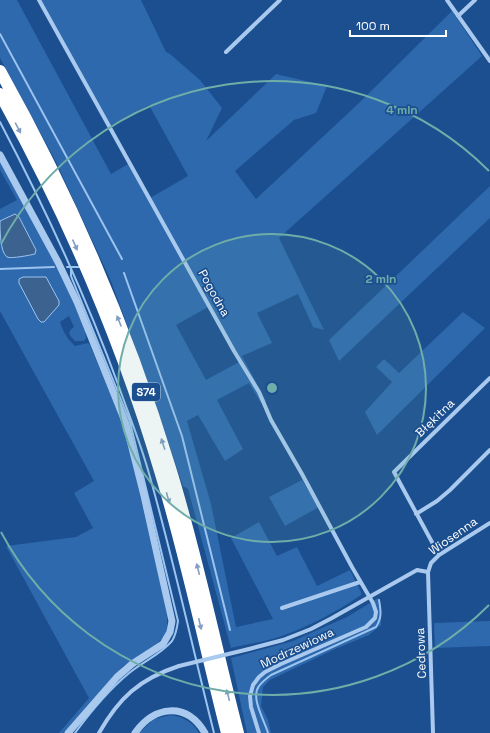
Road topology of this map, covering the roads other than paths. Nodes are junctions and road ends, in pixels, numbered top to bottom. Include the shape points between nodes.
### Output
1 (39, 0) edge
2 (280, 0) edge
3 (447, 0) edge
4 (475, 0) edge
5 (458, 16) junction
6 (226, 52) dead end
7 (490, 61) edge
8 (0, 71) edge
9 (0, 94) edge
10 (0, 155) edge
11 (490, 378) edge
12 (490, 450) edge
13 (416, 514) junction
14 (490, 523) edge
15 (439, 555) junction
16 (428, 572) junction
17 (360, 582) junction
18 (368, 597) junction
19 (282, 608) dead end
20 (68, 733) edge
21 (99, 733) edge
22 (135, 733) edge
23 (205, 733) edge
24 (227, 733) edge
25 (238, 733) edge
26 (259, 733) edge
27 (433, 733) edge

1 - 17 street, Pogodna via 259,392 271,420
2 - 6 street
3 - 5 street
4 - 5 street
5 - 7 street
25 -> 8 highway, S74 via 183,511 136,365 82,233
9 -> 24 highway, S74 via 66,224 126,368 173,515
10 - 20 street via 77,302 126,424 172,621 170,632 163,644 127,668
11 - 13 street, Błękitna via 394,472
12 - 13 street via 450,490
13 - 15 street
14 - 15 street, Wiosenna
15 - 16 street, Wiosenna via 431,563
16 - 18 street, Wiosenna via 416,570
16 - 27 street, Cedrowa
17 - 18 street, Pogodna
17 - 19 street
18 - 21 street, Wiosenna, bridge via 311,629 283,640 179,666 152,676 117,705
18 - 26 street, Modrzewiowa via 376,612 375,618 366,627 280,664 256,679 250,696
22 - 23 street via 150,717 160,712 171,711 192,718

